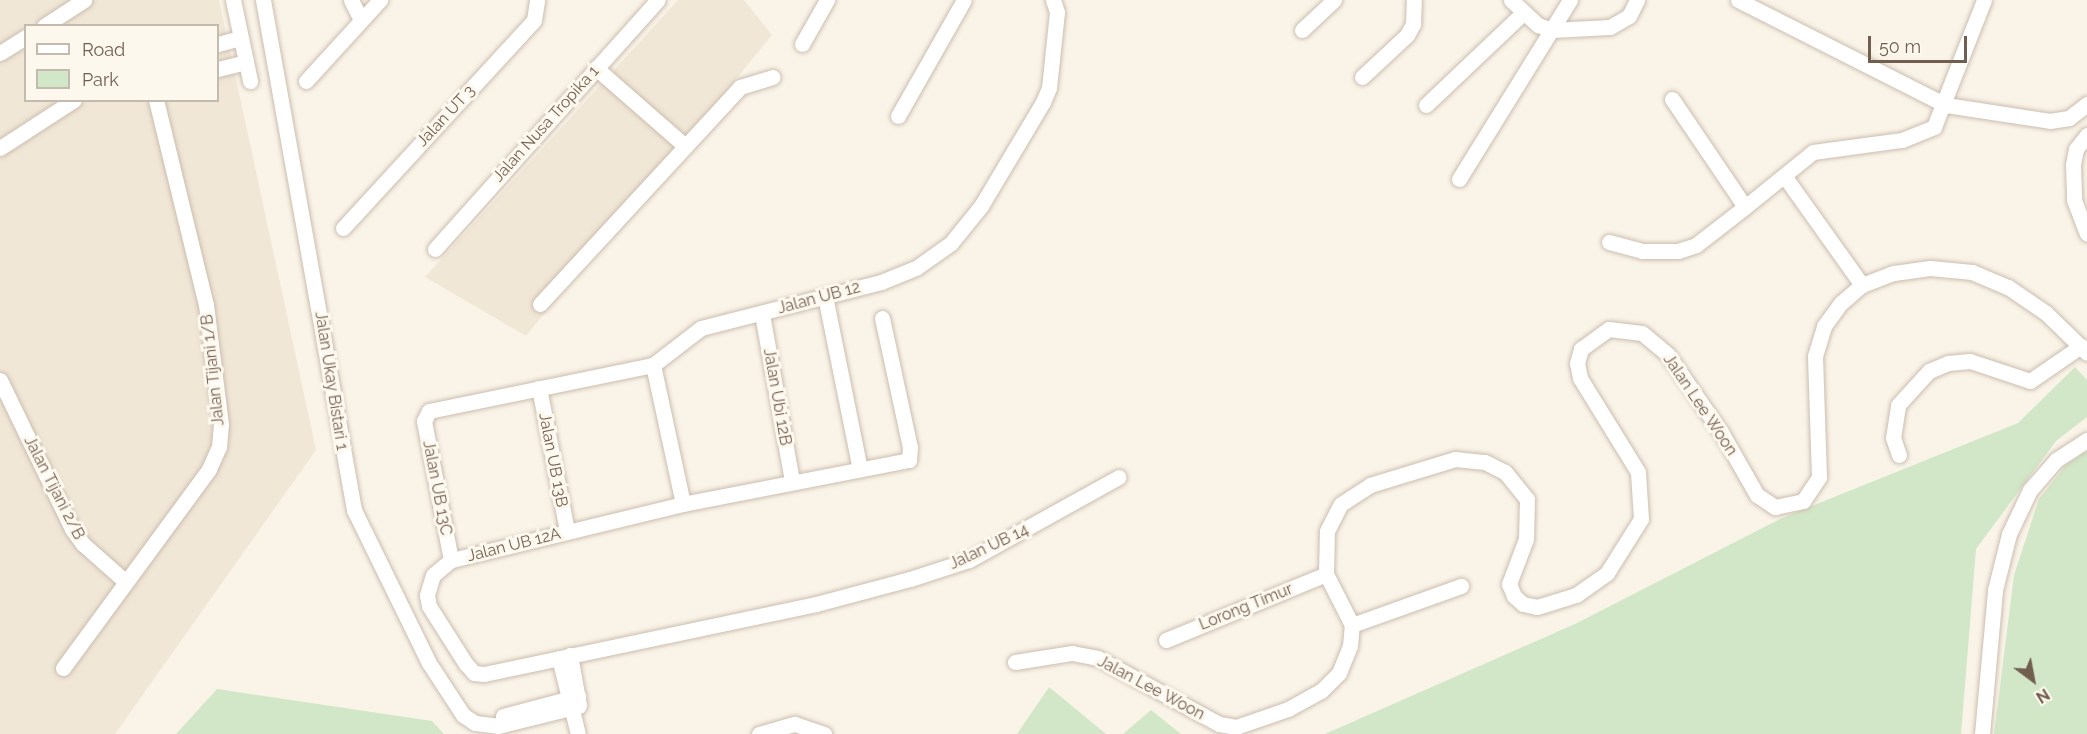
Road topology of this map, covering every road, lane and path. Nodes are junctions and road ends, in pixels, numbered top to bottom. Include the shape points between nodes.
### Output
1 (84, 0) edge
2 (233, 0) edge
3 (263, 0) edge
4 (351, 0) edge
5 (380, 0) edge
6 (537, 0) edge
7 (658, 0) edge
8 (826, 0) edge
9 (963, 0) edge
10 (1053, 0) edge
11 (1334, 0) edge
12 (1414, 0) edge
13 (1511, 0) edge
14 (1570, 0) edge
15 (1637, 0) edge
16 (1738, 0) edge
17 (1984, 0) edge
18 (1523, 13) junction
19 (361, 20) junction
20 (47, 24) edge
21 (1302, 30) dead end
22 (1552, 30) junction
23 (24, 38) edge
24 (240, 38) junction
25 (219, 44) edge
26 (802, 44) dead end
27 (0, 53) edge
28 (246, 62) junction
29 (596, 68) junction
30 (219, 69) edge
31 (773, 76) dead end
32 (1362, 77) dead end
33 (250, 81) dead end
34 (306, 81) dead end
35 (1672, 99) dead end
36 (71, 102) edge
37 (156, 102) edge
38 (2087, 104) edge
39 (1426, 105) dead end
40 (1946, 105) junction
41 (898, 116) dead end
42 (2087, 135) edge
43 (685, 146) junction
44 (0, 148) edge
45 (1785, 177) junction
46 (1459, 179) dead end
47 (1745, 207) junction
48 (343, 228) dead end
49 (2087, 234) edge
50 (1609, 242) dead end
51 (435, 249) dead end
52 (1862, 285) junction
53 (825, 296) junction
54 (540, 304) dead end
55 (762, 314) junction
56 (882, 318) dead end
57 (2084, 349) edge
58 (653, 365) junction
59 (0, 380) edge
60 (539, 388) junction
61 (425, 415) joint
62 (2087, 440) edge
63 (1899, 455) dead end
64 (860, 469) junction
65 (1119, 477) dead end
66 (792, 481) junction
67 (683, 504) junction
68 (567, 531) junction
69 (451, 560) junction
70 (1326, 574) junction
71 (126, 582) junction
72 (1461, 586) dead end
73 (816, 603) joint
74 (1352, 625) junction
75 (1166, 640) dead end
76 (564, 657) junction
77 (1014, 662) dead end
78 (63, 668) dead end
79 (573, 703) junction
80 (577, 729) edge
81 (759, 734) edge
82 (824, 734) edge
83 (1982, 734) edge

1 - 20 street
2 - 24 street
3 - 79 street, Jalan Ukay Bistari 1 via 354,510 429,663 463,715 498,726
4 - 19 street
5 - 19 street
6 - 48 street, Jalan UT 3 via 534,20
7 - 29 street, Jalan Nusa Tropika 1
8 - 26 street
9 - 41 street
10 - 53 street, Jalan UB 12 via 1057,12 1049,88 981,206 951,243 916,268
11 - 21 street
12 - 32 street via 1413,24 1407,35
13 - 18 street
14 - 22 street
15 - 22 street via 1629,16 1610,27
16 - 40 street
17 - 40 street
18 - 22 street
18 - 39 street
19 - 34 street
22 - 46 street
23 - 27 street
24 - 25 street
24 - 28 street
28 - 30 street
28 - 33 street
29 - 43 street
29 - 51 street, Jalan Nusa Tropika 1
31 - 43 street via 740,87
35 - 47 street
36 - 44 street
37 - 71 street, Jalan Tijani 1/B via 206,305 221,425 219,447 209,469
38 - 40 street via 2069,118 2050,121
40 - 45 street via 1934,127 1921,136 1813,152
42 - 49 street via 2076,149 2073,165 2074,200
43 - 54 street
45 - 47 street
45 - 52 street
47 - 50 street via 1696,244 1678,251 1642,251
52 - 57 street, Jalan Lee Woon via 1894,273 1930,268 1972,272 2008,287 2046,314
52 - 70 street, Jalan Lee Woon via 1840,303 1824,326 1815,356 1819,477 1803,501 1775,507 1765,503 1668,356 1642,333 1609,329 1581,349 1577,363 1580,378 1638,472 1642,496 1641,519 1607,573 1576,595 1537,607 1524,604 1514,596 1509,584 1527,539 1527,499 1505,472 1485,462 1455,459 1370,485 1341,504 1327,531
53 - 55 street, Jalan UB 12
53 - 64 street
55 - 58 street, Jalan UB 12 via 701,328
55 - 66 street, Jalan Ubi 12B
56 - 64 street, Jalan UB 12A via 910,447 909,460
57 - 63 street via 2030,381 1970,361 1929,370 1898,405 1893,438
58 - 60 street, Jalan UB 12
58 - 67 street
59 - 71 street, Jalan Tijani 2/B via 72,530
60 - 61 street, Jalan UB 12
60 - 68 street, Jalan UB 13B
61 - 69 street, Jalan UB 13C
62 - 83 street via 2056,460 2030,490 2009,534 1995,590
64 - 66 street, Jalan UB 12A
65 - 73 street, Jalan UB 14 via 969,560
66 - 67 street, Jalan UB 12A
67 - 68 street, Jalan UB 12A
68 - 69 street, Jalan UB 12A
69 - 76 street, Jalan UB 12A via 433,576 427,595 429,606 474,673
70 - 74 street, Jalan Lee Woon
70 - 75 street, Lorong Timur
71 - 78 street, Jalan Tijani 1/B
72 - 74 street
73 - 76 street, Jalan UB 12A
74 - 77 street, Jalan Lee Woon via 1350,646 1339,673 1321,691 1260,721 1236,727 1219,724 1098,658 1072,653
76 - 79 street
79 - 80 street
81 - 82 street via 795,724

